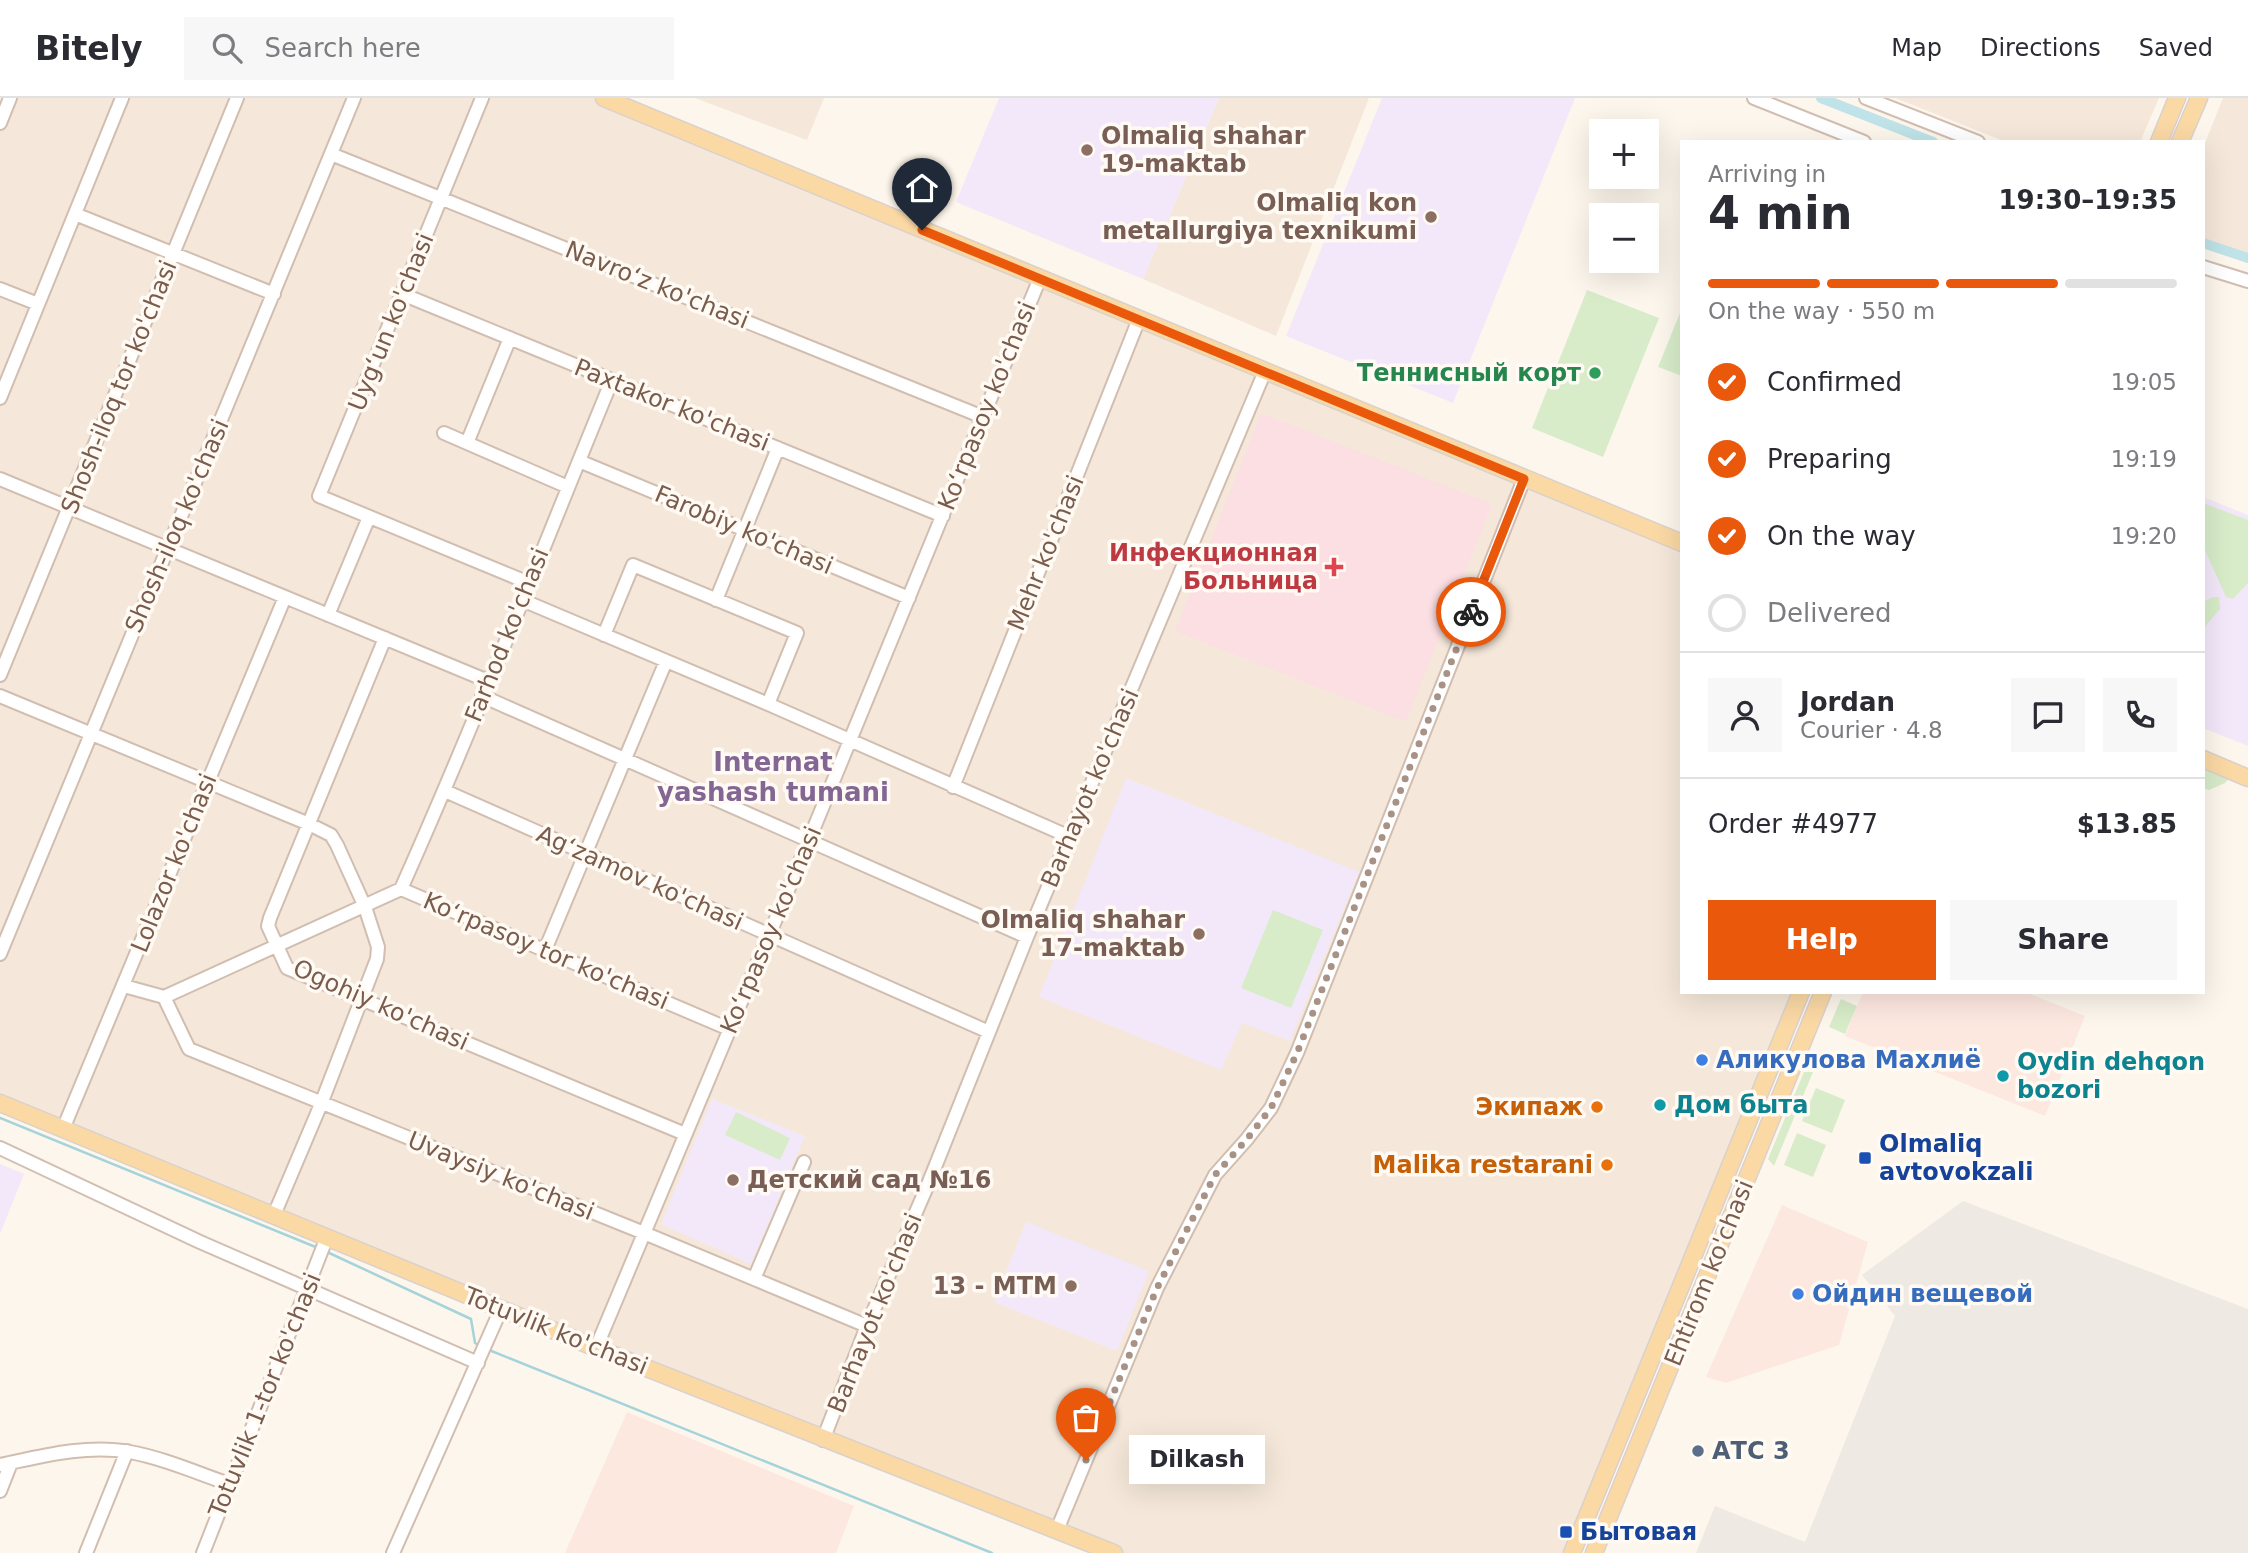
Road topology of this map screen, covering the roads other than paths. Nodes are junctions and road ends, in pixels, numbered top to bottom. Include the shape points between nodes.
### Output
1 (10, 98) edge
2 (122, 98) edge
3 (237, 98) edge
4 (354, 98) edge
5 (482, 98) edge
6 (604, 98) edge
7 (1754, 98) edge
8 (1866, 98) edge
9 (2177, 98) edge
10 (2199, 98) edge
11 (0, 123) edge
12 (1859, 140) edge
13 (1974, 140) edge
14 (2160, 140) edge
15 (2181, 140) edge
16 (331, 154) junction
17 (442, 198) junction
18 (75, 214) junction
19 (174, 254) junction
20 (2205, 268) edge
21 (1040, 278) junction
22 (2248, 281) edge
23 (0, 289) edge
24 (274, 294) junction
25 (402, 294) junction
26 (38, 304) junction
27 (1139, 319) junction
28 (510, 338) junction
29 (1265, 371) junction
30 (612, 380) junction
31 (0, 398) edge
32 (983, 417) junction
33 (444, 433) dead end
34 (467, 443) junction
35 (778, 448) junction
36 (579, 461) junction
37 (1524, 479) junction
38 (0, 480) edge
39 (568, 486) junction
40 (70, 507) junction
41 (943, 516) junction
42 (369, 517) junction
43 (744, 531) junction
44 (1680, 542) edge
45 (167, 548) junction
46 (528, 583) junction
47 (285, 597) junction
48 (909, 598) junction
49 (522, 600) junction
50 (716, 600) junction
51 (328, 615) junction
52 (604, 635) junction
53 (385, 638) junction
54 (666, 661) junction
55 (0, 675) edge
56 (488, 681) junction
57 (0, 696) edge
58 (482, 696) junction
59 (768, 704) junction
60 (91, 734) junction
61 (849, 741) junction
62 (2205, 760) edge
63 (625, 761) junction
64 (2248, 778) edge
65 (207, 783) junction
66 (953, 787) junction
67 (445, 791) junction
68 (309, 824) junction
69 (1070, 837) junction
70 (809, 840) junction
71 (584, 854) junction
72 (401, 889) junction
73 (365, 906) junction
74 (768, 935) junction
75 (1027, 937) junction
76 (276, 947) junction
77 (545, 950) junction
78 (0, 954) edge
79 (124, 986) junction
80 (1800, 994) edge
81 (1822, 994) edge
82 (164, 997) junction
83 (362, 1000) junction
84 (729, 1029) junction
85 (989, 1032) junction
86 (0, 1103) edge
87 (321, 1104) junction
88 (63, 1129) junction
89 (685, 1133) junction
90 (0, 1148) edge
91 (804, 1162) dead end
92 (274, 1215) junction
93 (644, 1233) junction
94 (326, 1241) junction
95 (754, 1279) junction
96 (307, 1289) junction
97 (501, 1309) junction
98 (867, 1326) junction
99 (596, 1348) junction
100 (479, 1360) junction
101 (823, 1440) junction
102 (127, 1451) junction
103 (5, 1464) edge
104 (229, 1484) junction
105 (0, 1491) edge
106 (1057, 1530) junction
107 (86, 1553) edge
108 (203, 1553) edge
109 (393, 1553) edge
110 (1114, 1553) edge
111 (1572, 1553) edge
112 (1594, 1553) edge

1 - 11 street
2 - 18 street
3 - 19 street, Shosh-iloq tor ko'chasi
4 - 16 street, Shosh-iloq ko'chasi
5 - 17 street, Uyg‘un ko'chasi
6 - 21 main road
7 - 12 street
8 - 13 street
9 - 14 main road
10 - 15 main road
16 - 17 street, Navro‘z ko'chasi
16 - 24 street, Shosh-iloq ko'chasi
17 - 25 street, Uyg‘un ko'chasi
17 - 32 street, Navro‘z ko'chasi
18 - 19 street
18 - 26 street
19 - 24 street
19 - 40 street, Shosh-iloq tor ko'chasi
20 - 22 street
21 - 27 main road
21 - 32 street, Ko‘rpasoy ko'chasi
23 - 26 street
24 - 45 street, Shosh-iloq ko'chasi
25 - 28 street, Paxtakor ko'chasi
25 - 42 street, Uyg‘un ko'chasi via 319,496
26 - 31 street
27 - 29 main road
27 - 66 street, Mehr ko'chasi
28 - 30 street, Paxtakor ko'chasi
28 - 34 street
29 - 37 main road
29 - 69 street, Barhayot ko'chasi
30 - 35 street, Paxtakor ko'chasi
30 - 36 street, Farhod ko'chasi
32 - 41 street, Ko‘rpasoy ko'chasi
33 - 34 street
34 - 39 street
35 - 41 street, Paxtakor ko'chasi
35 - 43 street
36 - 39 street, Farhod ko'chasi
36 - 43 street, Farobiy ko'chasi
37 - 44 main road
37 - 106 street via 1297,1053 1271,1108 1215,1175 1157,1288
38 - 40 street
39 - 46 street, Farhod ko'chasi
40 - 45 street
40 - 55 street, Shosh-iloq tor ko'chasi
41 - 48 street, Ko‘rpasoy ko'chasi
42 - 46 street, Uyg‘un ko'chasi
42 - 51 street
43 - 48 street, Farobiy ko'chasi
43 - 50 street
45 - 47 street
45 - 60 street, Shosh-iloq ko'chasi
46 - 49 street, Farhod ko'chasi
47 - 51 street
47 - 65 street, Lolazor ko'chasi
48 - 61 street, Ko‘rpasoy ko'chasi
49 - 52 street
49 - 56 street, Farhod ko'chasi
50 - 52 street via 633,565
50 - 59 street via 797,633
51 - 53 street
52 - 54 street
53 - 56 street
53 - 68 street, Ogohiy ko'chasi
54 - 59 street
54 - 63 street
56 - 58 street, Farhod ko'chasi
57 - 60 street
58 - 63 street
58 - 67 street, Farhod ko'chasi
59 - 61 street
60 - 65 street
60 - 78 street, Shosh-iloq ko'chasi
61 - 66 street
61 - 70 street, Ko‘rpasoy ko'chasi
62 - 64 main road
63 - 70 street
63 - 71 street
65 - 68 street
65 - 79 street, Lolazor ko'chasi
66 - 69 street
67 - 71 street, Ag‘zamov ko'chasi
67 - 72 street, Farhod ko'chasi
68 - 73 street via 331,835
68 - 76 street, Ogohiy ko'chasi via 270,918 268,926
69 - 75 street, Barhayot ko'chasi
70 - 74 street, Ko‘rpasoy ko'chasi
70 - 75 street
71 - 74 street, Ag‘zamov ko'chasi
71 - 77 street
72 - 73 street, Ko‘rpasoy tor ko'chasi
72 - 77 street, Ko‘rpasoy tor ko'chasi
73 - 76 street, Ko‘rpasoy tor ko'chasi
73 - 83 street via 378,947
74 - 84 street, Ko‘rpasoy ko'chasi
74 - 85 street, Ag‘zamov ko'chasi
75 - 85 street, Barhayot ko'chasi
76 - 82 street, Ko‘rpasoy tor ko'chasi
76 - 83 street, Ogohiy ko'chasi via 287,968
77 - 84 street, Ko‘rpasoy tor ko'chasi
79 - 82 street
79 - 88 street, Lolazor ko'chasi
80 - 111 main road, Ehtirom ko'chasi
81 - 112 main road, Ehtirom ko'chasi
82 - 87 street, Uvaysiy ko'chasi via 189,1049
83 - 87 street
83 - 89 street, Ogohiy ko'chasi
84 - 89 street, Ko‘rpasoy ko'chasi
85 - 98 street, Barhayot ko'chasi
86 - 88 main road, Totuvlik ko'chasi
87 - 92 street
87 - 93 street, Uvaysiy ko'chasi
88 - 92 main road, Totuvlik ko'chasi
89 - 93 street, Ko‘rpasoy ko'chasi
90 - 96 street
91 - 95 street
92 - 94 main road, Totuvlik ko'chasi
93 - 95 street, Uvaysiy ko'chasi
93 - 99 street, Ko‘rpasoy ko'chasi
94 - 96 street, Totuvlik 1-tor ko'chasi
94 - 97 main road, Totuvlik ko'chasi
95 - 98 street, Uvaysiy ko'chasi
96 - 100 street
96 - 104 street, Totuvlik 1-tor ko'chasi
97 - 99 main road, Totuvlik ko'chasi
97 - 100 street
98 - 101 street, Barhayot ko'chasi
99 - 101 main road, Totuvlik ko'chasi
100 - 109 street
101 - 106 main road, Totuvlik ko'chasi
102 - 103 street via 93,1449
102 - 104 street
102 - 107 street
103 - 105 street
104 - 108 street, Totuvlik 1-tor ko'chasi
106 - 110 main road, Totuvlik ko'chasi

